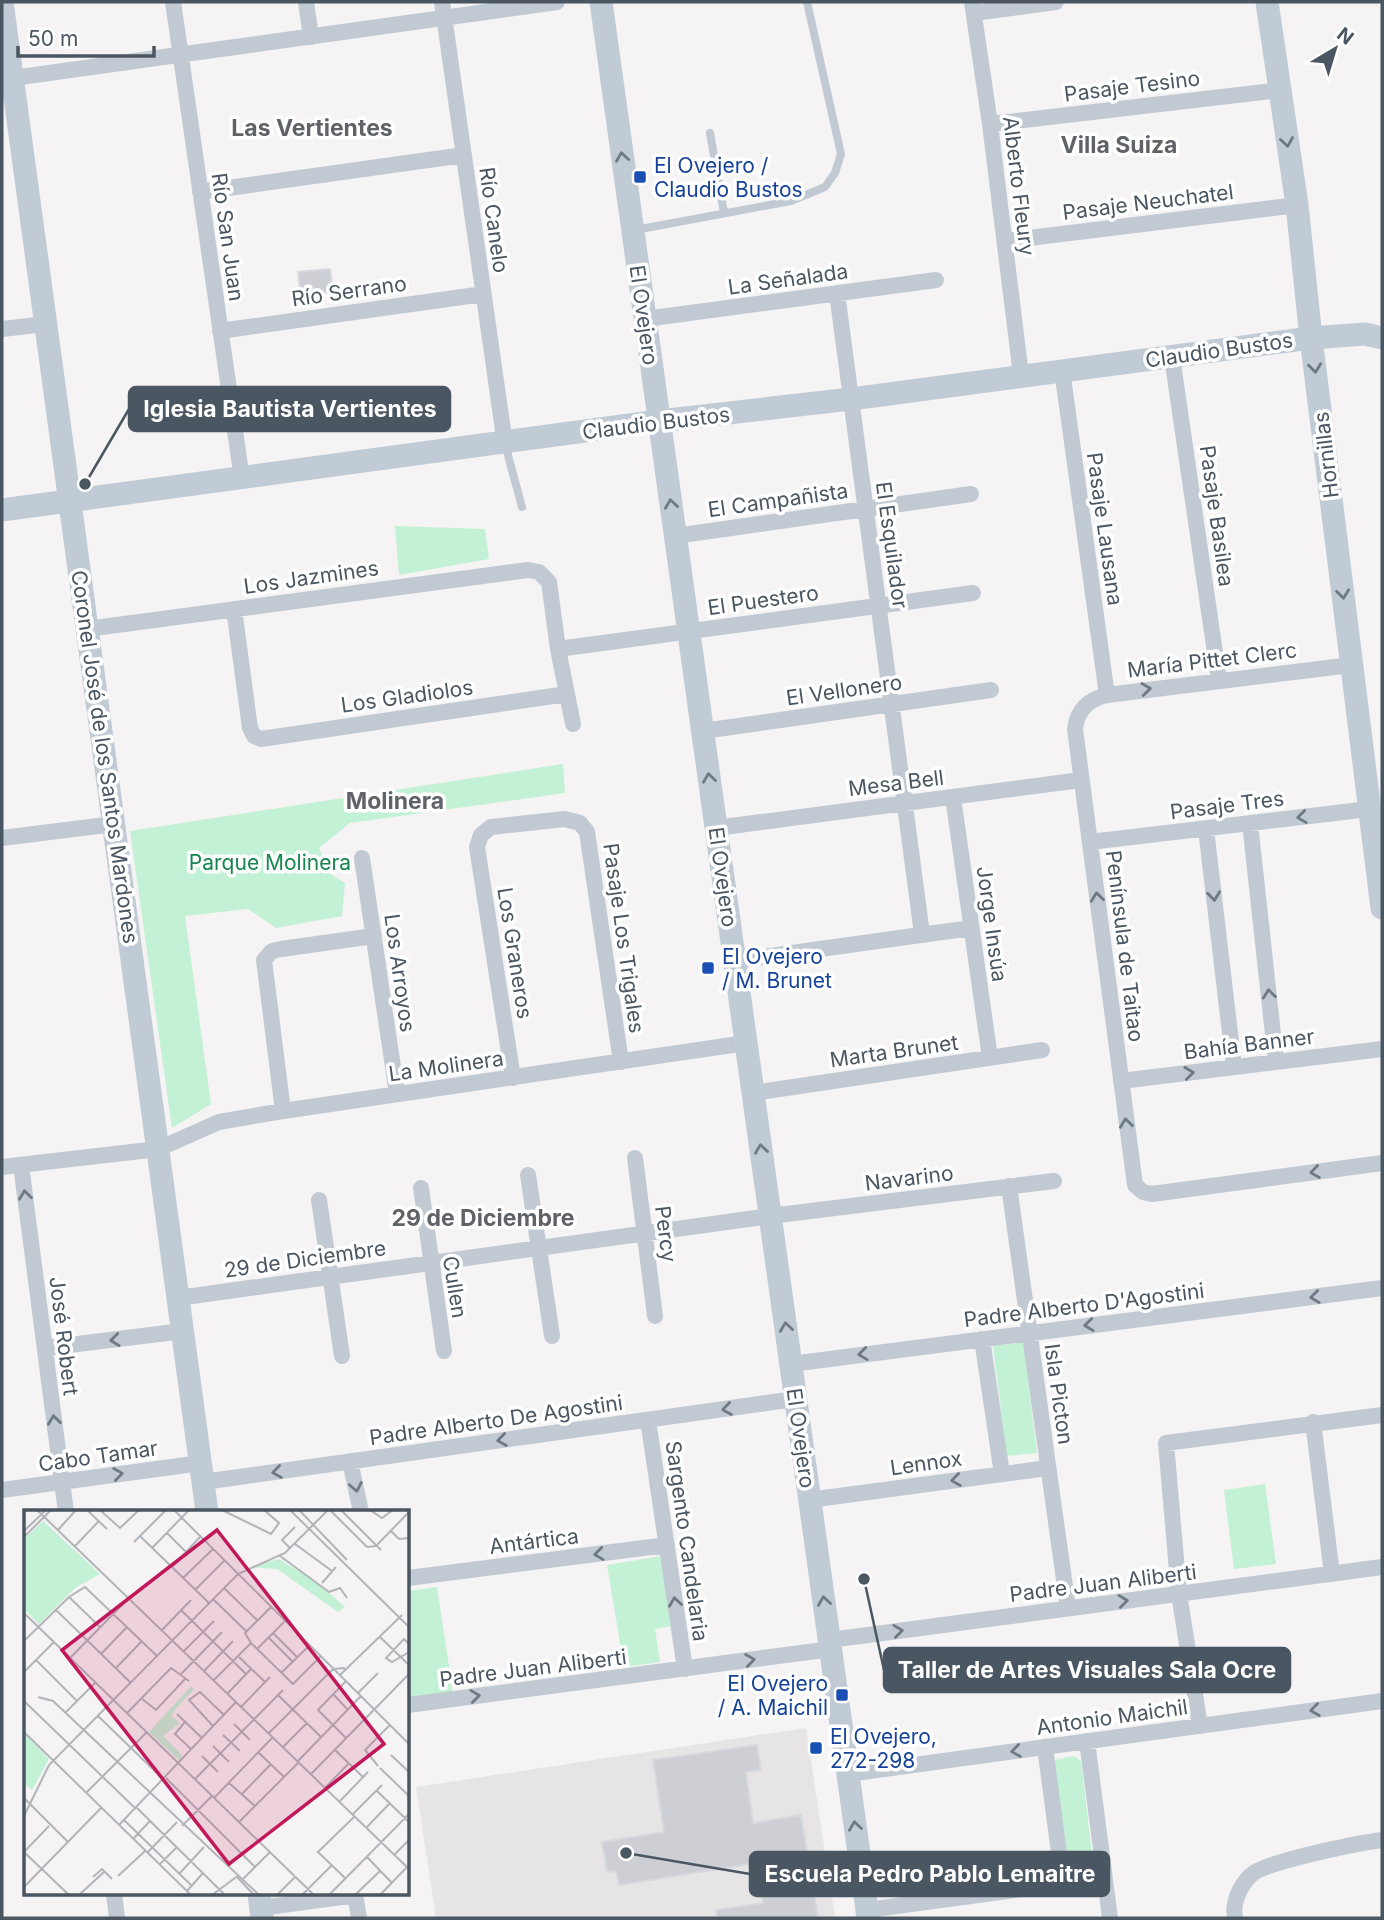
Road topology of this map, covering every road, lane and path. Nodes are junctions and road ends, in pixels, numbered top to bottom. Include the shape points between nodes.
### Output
1 (2, 2) edge
2 (173, 2) edge
3 (306, 2) edge
4 (557, 2) edge
5 (601, 2) edge
6 (807, 2) edge
7 (1056, 2) edge
8 (1267, 2) edge
9 (973, 8) edge
10 (443, 10) edge
11 (311, 37) junction
12 (181, 55) junction
13 (13, 78) junction
14 (1280, 90) junction
15 (990, 124) junction
16 (710, 133) dead end
17 (464, 155) junction
18 (200, 192) junction
19 (1297, 205) junction
20 (724, 213) junction
21 (632, 230) junction
22 (1005, 241) junction
23 (936, 280) dead end
24 (837, 293) junction
25 (484, 294) junction
26 (645, 319) junction
27 (46, 324) junction
28 (2, 329) edge
29 (220, 331) junction
30 (1311, 338) junction
31 (1382, 338) edge
32 (1172, 358) junction
33 (1062, 370) junction
34 (1021, 375) junction
35 (851, 399) junction
36 (659, 421) junction
37 (505, 444) junction
38 (242, 479) junction
39 (971, 494) dead end
40 (70, 501) junction
41 (522, 507) dead end
42 (866, 508) junction
43 (2, 510) edge
44 (675, 536) junction
45 (973, 593) dead end
46 (879, 606) junction
47 (234, 609) junction
48 (87, 629) junction
49 (688, 631) junction
50 (558, 649) junction
51 (1351, 665) junction
52 (1219, 680) junction
53 (991, 690) dead end
54 (567, 694) junction
55 (1107, 695) junction
56 (892, 705) junction
57 (1083, 709) joint
58 (573, 724) dead end
59 (703, 732) junction
60 (1081, 780) junction
61 (953, 797) junction
62 (905, 803) junction
63 (1370, 809) junction
64 (1250, 823) junction
65 (114, 824) junction
66 (716, 828) junction
67 (1206, 829) junction
68 (481, 835) joint
69 (2, 838) edge
70 (1090, 842) junction
71 (362, 858) dead end
72 (1382, 908) edge
73 (971, 928) junction
74 (922, 934) junction
75 (373, 936) junction
76 (734, 961) junction
77 (746, 1043) junction
78 (1382, 1049) edge
79 (1042, 1050) dead end
80 (990, 1058) junction
81 (621, 1062) junction
82 (1276, 1062) junction
83 (1234, 1067) junction
84 (513, 1078) junction
85 (1121, 1081) junction
86 (753, 1093) junction
87 (397, 1094) junction
88 (283, 1111) junction
89 (158, 1149) junction
90 (635, 1158) dead end
91 (1382, 1163) edge
92 (21, 1165) junction
93 (2, 1167) edge
94 (528, 1175) dead end
95 (1054, 1181) dead end
96 (1009, 1186) junction
97 (421, 1188) dead end
98 (319, 1200) dead end
99 (770, 1216) junction
100 (645, 1234) junction
101 (539, 1248) junction
102 (430, 1263) junction
103 (330, 1277) junction
104 (1382, 1288) edge
105 (178, 1298) junction
106 (655, 1316) dead end
107 (183, 1331) junction
108 (1030, 1333) junction
109 (551, 1336) dead end
110 (982, 1339) junction
111 (45, 1348) junction
112 (444, 1351) dead end
113 (342, 1356) dead end
114 (791, 1364) junction
115 (795, 1399) junction
116 (1382, 1415) edge
117 (648, 1420) junction
118 (1313, 1422) junction
119 (350, 1461) junction
120 (1048, 1468) junction
121 (202, 1472) junction
122 (1002, 1474) junction
123 (62, 1482) junction
124 (2, 1490) edge
125 (809, 1500) junction
126 (66, 1510) edge
127 (207, 1510) edge
128 (361, 1510) edge
129 (667, 1545) junction
130 (1382, 1567) edge
131 (1332, 1574) junction
132 (410, 1578) edge
133 (1180, 1594) junction
134 (1068, 1608) junction
135 (830, 1644) junction
136 (685, 1669) junction
137 (1382, 1701) edge
138 (410, 1705) edge
139 (1200, 1726) junction
140 (1087, 1741) junction
141 (1045, 1747) junction
142 (848, 1774) junction
143 (1382, 1840) edge
144 (1104, 1878) junction
145 (1063, 1883) junction
146 (114, 1896) edge
147 (341, 1896) edge
148 (356, 1896) edge
149 (261, 1907) edge
150 (867, 1914) edge
151 (117, 1918) edge
152 (359, 1918) edge
153 (1110, 1918) edge
154 (1235, 1918) edge

1 - 13 street, Coronel José de los Santos Mardones
2 - 12 street, Río San Juan
3 - 11 street
4 - 10 street
21 -> 5 street, El Ovejero
6 - 20 lane via 841,154 835,173 825,187 791,201
7 - 9 street
8 - 14 street, Hornillas
9 - 15 street, Alberto Fleury
10 - 11 street
10 - 17 street, Río Canelo
11 - 12 street
12 - 13 street
12 - 18 street, Río San Juan
13 - 27 street, Coronel José de los Santos Mardones
14 - 15 street, Pasaje Tesino
14 -> 19 street, Hornillas
15 - 22 street, Alberto Fleury
16 - 20 lane
17 - 18 street
17 - 25 street, Río Canelo
18 - 29 street, Río San Juan
19 - 22 street, Pasaje Neuchatel
19 - 30 street, Hornillas
20 - 21 lane
21 - 26 street, El Ovejero
22 - 34 street, Alberto Fleury
23 - 24 street, La Señalada
24 - 26 street, La Señalada
24 - 35 street, El Esquilador
25 - 29 street, Río Serrano
25 - 37 street, Río Canelo
26 - 36 street, El Ovejero
27 - 28 street
27 - 40 street, Coronel José de los Santos Mardones
29 - 38 street, Río San Juan
30 - 31 street, Claudio Bustos via 1365,334
30 - 32 street, Claudio Bustos
30 -> 51 street, Hornillas
32 - 33 street, Claudio Bustos
32 - 52 street, Pasaje Basilea
33 - 34 street, Claudio Bustos
33 - 55 street, Pasaje Lausana
34 - 35 street, Claudio Bustos
35 - 36 street, Claudio Bustos
35 - 42 street, El Esquilador
36 - 37 street, Claudio Bustos
44 -> 36 street, El Ovejero
37 - 38 street, Claudio Bustos
37 - 41 lane
38 - 40 street, Claudio Bustos
39 - 42 street, El Campañista
40 - 43 street, Claudio Bustos
40 - 48 street, Coronel José de los Santos Mardones
42 - 44 street, El Campañista
42 - 46 street, El Esquilador
44 - 49 street, El Ovejero
45 - 46 street, El Puestero
46 - 49 street, El Puestero
46 - 56 street, El Esquilador
47 - 48 street, Los Jazmines
47 - 50 street, Los Jazmines via 528,570 539,572 549,582
47 - 54 street, Los Gladiolos via 250,728 261,739
48 - 65 street, Coronel José de los Santos Mardones
49 - 50 street, El Puestero
49 - 59 street, El Ovejero
50 - 54 street
51 - 52 street, María Pittet Clerc
51 - 63 street, Hornillas
55 -> 52 street, María Pittet Clerc
53 - 56 street, El Vellonero
54 - 58 street
55 - 57 street, María Pittet Clerc
56 - 59 street, El Vellonero
56 - 62 street, El Esquilador
57 - 60 street, Península de Taitao via 1075,729
66 -> 59 street, El Ovejero
60 - 61 street, Mesa Bell
60 - 70 street, Península de Taitao
61 - 62 street, Mesa Bell
61 - 73 street, Jorge Insúa
62 - 66 street, Mesa Bell
62 - 74 street, El Esquilador
63 -> 64 street, Pasaje Tres
63 - 72 street, Hornillas
64 - 67 street, Pasaje Tres
82 -> 64 street
65 - 69 street
65 - 89 street, Coronel José de los Santos Mardones
66 - 76 street, El Ovejero
67 - 70 street, Pasaje Tres
67 -> 83 street
68 - 81 street, Pasaje Los Trigales via 491,827 565,819 580,823 587,832
68 - 84 street, Los Graneros via 477,847
85 -> 70 street, Península de Taitao
71 - 75 street, Los Arroyos
73 - 74 street
73 - 80 street, Jorge Insúa
74 - 76 street
75 - 87 street, Los Arroyos
75 - 88 street via 272,951 264,960
76 - 77 street, El Ovejero
77 - 81 street, La Molinera
77 - 86 street, El Ovejero
78 - 82 street, Bahía Banner
79 - 80 street, Marta Brunet
80 - 86 street, Marta Brunet
81 - 84 street, La Molinera
82 - 83 street, Bahía Banner
85 -> 83 street, Bahía Banner
84 - 87 street, La Molinera
91 -> 85 street, Península de Taitao via 1152,1194 1138,1189 1132,1180
99 -> 86 street, El Ovejero
87 - 88 street, La Molinera
88 - 89 street, La Molinera via 219,1122
89 - 92 street, La Molinera
89 - 105 street, Coronel José de los Santos Mardones
90 - 100 street, Percy
92 - 93 street, La Molinera
111 -> 92 street, José Robert
94 - 101 street
95 - 96 street, Navarino
96 - 99 street, Navarino
96 - 108 street, Isla Picton
97 - 102 street, Cullen
98 - 103 street
99 - 100 street, 29 de Diciembre
114 -> 99 street, El Ovejero
100 - 101 street, 29 de Diciembre
100 - 106 street, Percy
101 - 102 street, 29 de Diciembre
101 - 109 street
102 - 103 street, 29 de Diciembre
102 - 112 street, Cullen
103 - 105 street, 29 de Diciembre
103 - 113 street
104 -> 108 street, Padre Alberto D'Agostini
105 - 107 street, Coronel José de los Santos Mardones
107 -> 111 street
107 - 121 street, Coronel José de los Santos Mardones
108 - 110 street, Padre Alberto D'Agostini
108 - 120 street, Isla Picton
110 -> 114 street, Padre Alberto D'Agostini
110 - 122 street
123 -> 111 street, José Robert
114 - 115 street, El Ovejero
115 -> 117 street, Padre Alberto De Agostini
115 - 125 street, El Ovejero
116 - 118 street
117 -> 119 street, Padre Alberto De Agostini
117 - 129 street, Sargento Candelaria
118 - 131 street
118 - 133 street via 1166,1443
119 -> 121 street, Padre Alberto De Agostini
119 -> 128 street
120 - 122 street, Lennox
120 - 134 street, Isla Picton
123 -> 121 street, Cabo Tamar
121 - 127 street, Coronel José de los Santos Mardones
122 -> 125 street, Lennox
123 - 124 street, Cabo Tamar
123 - 126 street, José Robert
135 -> 125 street, El Ovejero
129 -> 132 street, Antártica
136 -> 129 street, Sargento Candelaria
130 - 131 street, Padre Juan Aliberti
131 - 133 street, Padre Juan Aliberti
134 -> 133 street, Padre Juan Aliberti
133 - 139 street
135 -> 134 street, Padre Juan Aliberti
136 -> 135 street, Padre Juan Aliberti
135 - 142 street, El Ovejero
138 -> 136 street, Padre Juan Aliberti
137 -> 139 street, Antonio Maichil
139 - 140 street, Antonio Maichil
140 - 141 street, Antonio Maichil
140 - 144 street
141 -> 142 street, Antonio Maichil
141 - 145 street
150 -> 142 street, El Ovejero
143 - 154 street via 1308,1855 1253,1873 1239,1891
144 - 145 street
144 - 153 street
145 - 150 street
146 - 151 street
147 - 149 street
148 - 152 street

